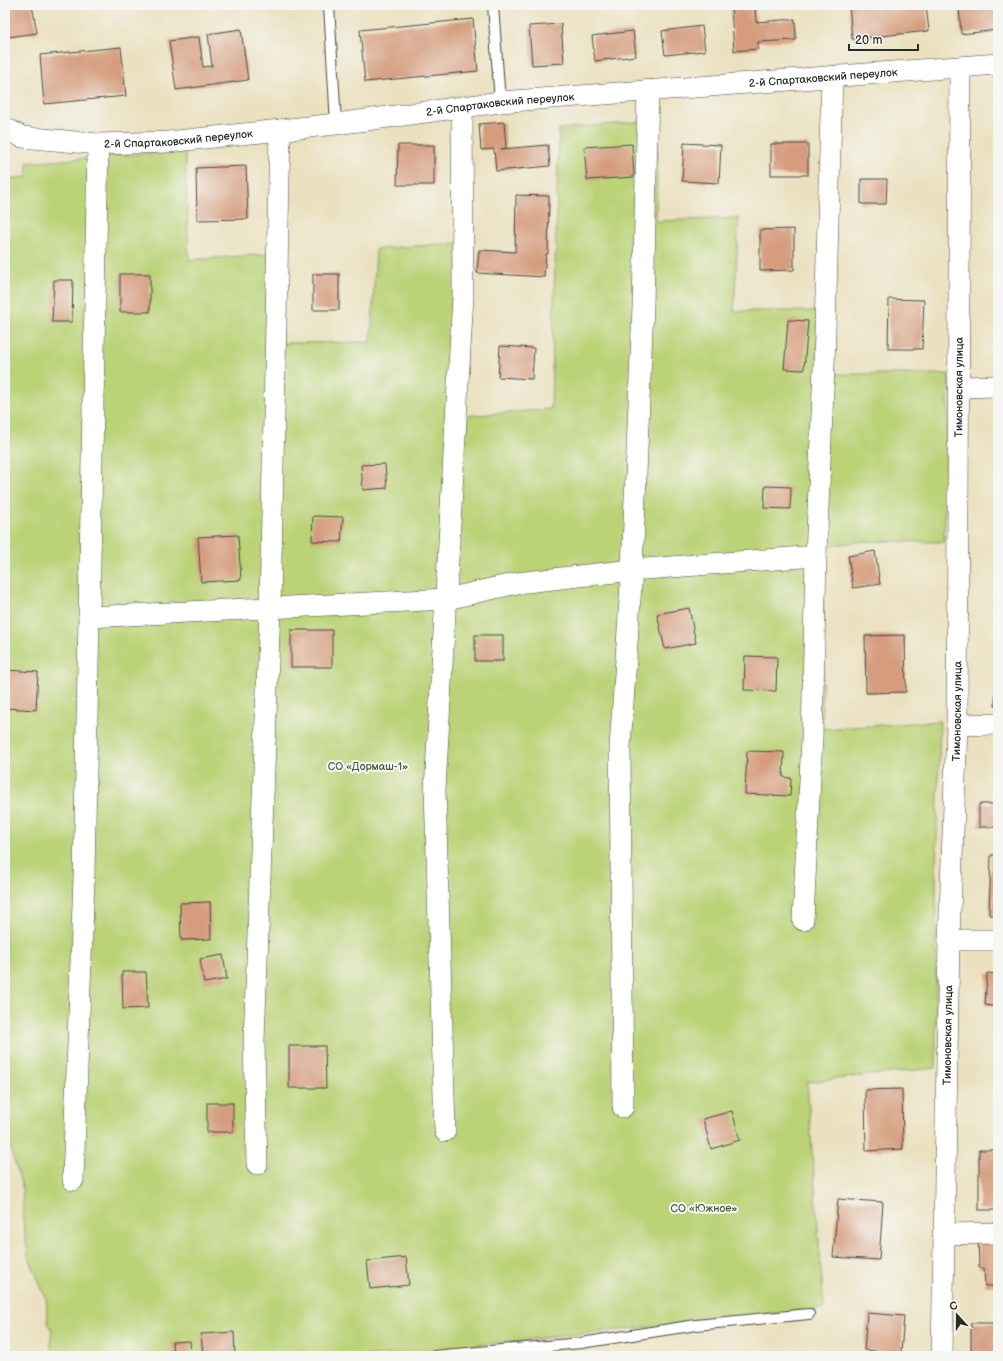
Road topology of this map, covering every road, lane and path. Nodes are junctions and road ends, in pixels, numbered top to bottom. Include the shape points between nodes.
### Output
1 (334, 5) edge
2 (493, 5) edge
3 (998, 64) edge
4 (960, 67) junction
5 (832, 76) junction
6 (648, 90) junction
7 (500, 102) junction
8 (462, 107) junction
9 (336, 124) junction
10 (5, 128) edge
11 (280, 130) junction
12 (98, 144) junction
13 (998, 386) edge
14 (959, 387) junction
15 (816, 556) junction
16 (632, 570) junction
17 (447, 599) junction
18 (270, 608) junction
19 (89, 617) junction
20 (998, 724) edge
21 (957, 725) junction
22 (803, 920) dead end
23 (949, 940) junction
24 (998, 940) edge
25 (622, 1107) dead end
26 (445, 1132) dead end
27 (257, 1164) dead end
28 (73, 1180) dead end
29 (998, 1233) edge
30 (943, 1234) junction
31 (809, 1314) dead end
32 (434, 1356) edge
33 (942, 1356) edge

1 - 9 lane via 329,5
2 - 7 lane
3 - 4 street, 2-й Спартаковский переулок
4 - 5 street, 2-й Спартаковский переулок
4 - 14 street, Тимоновская улица
5 - 6 street, 2-й Спартаковский переулок
5 - 15 street
6 - 7 street, 2-й Спартаковский переулок
6 - 16 street via 643,306
7 - 8 street, 2-й Спартаковский переулок
8 - 9 street, 2-й Спартаковский переулок
8 - 17 street via 463,296
9 - 11 street, 2-й Спартаковский переулок
10 - 12 street, 2-й Спартаковский переулок via 22,137
11 - 12 street, 2-й Спартаковский переулок via 168,142
11 - 18 street
12 - 19 street
13 - 14 street
14 - 21 street, Тимоновская улица
15 - 16 street
15 - 22 street via 812,738
16 - 17 street via 517,583
16 - 25 street via 620,747
17 - 18 street
17 - 26 street via 435,789
18 - 19 street
18 - 27 street via 254,1041
19 - 28 street via 84,876
20 - 21 street
21 - 23 street, Тимоновская улица
23 - 24 street
23 - 30 street, Тимоновская улица
29 - 30 street
30 - 33 street, Тимоновская улица
31 - 32 lane via 696,1325 580,1343

